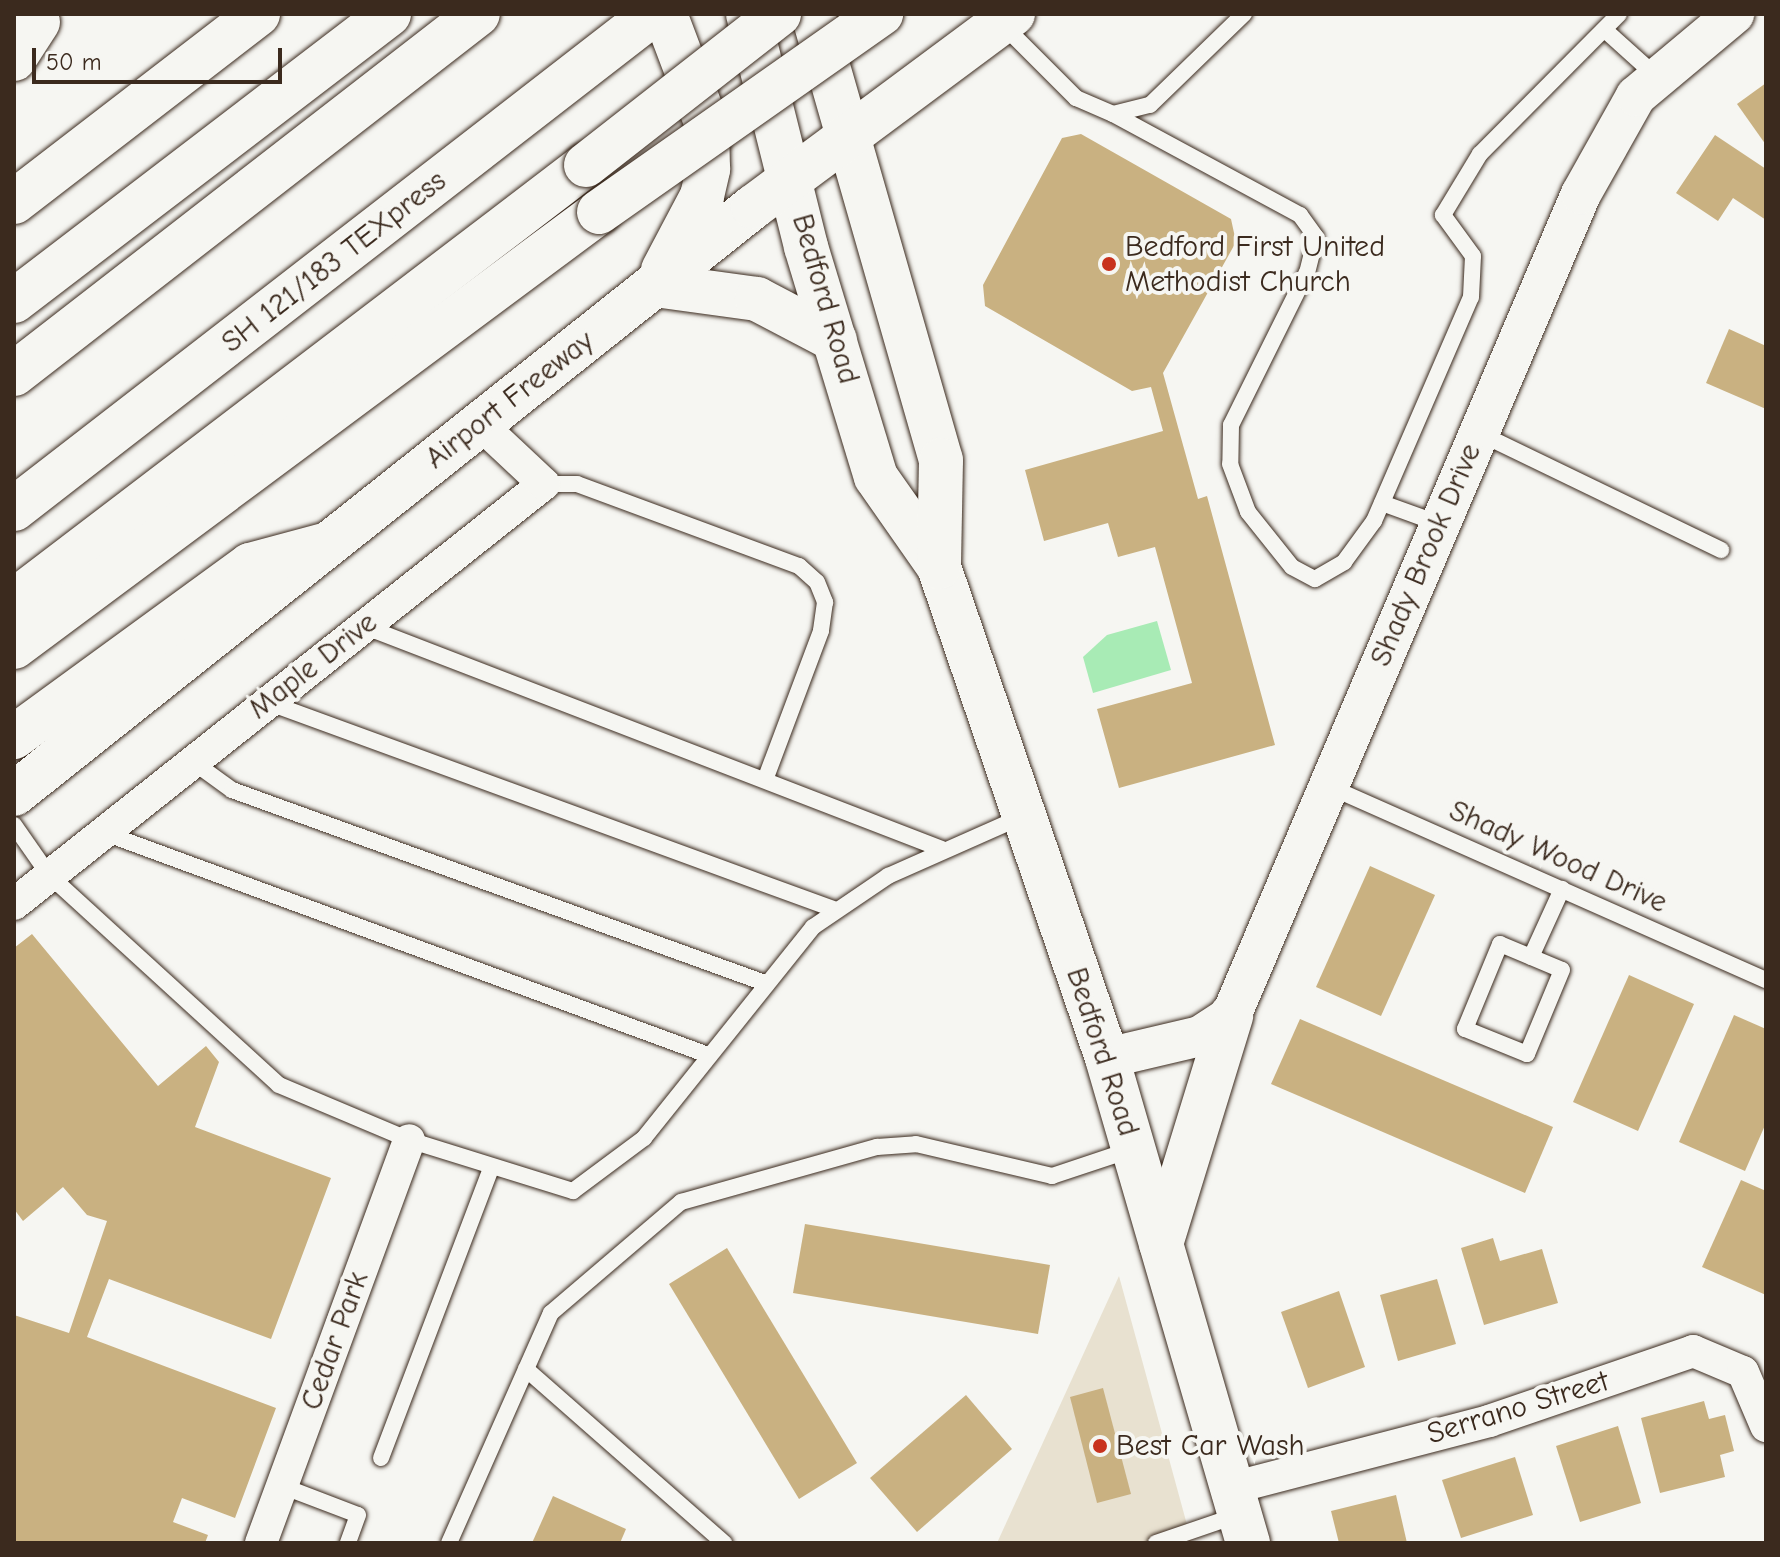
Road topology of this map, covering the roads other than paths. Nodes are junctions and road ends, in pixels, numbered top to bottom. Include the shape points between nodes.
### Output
1 (258, 14) edge
2 (389, 14) edge
3 (478, 14) edge
4 (653, 14) edge
5 (665, 14) edge
6 (748, 14) edge
7 (779, 14) edge
8 (813, 14) edge
9 (881, 14) edge
10 (1244, 14) edge
11 (1619, 14) edge
12 (1734, 14) edge
13 (997, 17) edge
14 (33, 26) edge
15 (1606, 31) junction
16 (14, 59) edge
17 (1657, 77) junction
18 (1113, 114) junction
19 (848, 139) junction
20 (793, 180) junction
21 (14, 202) edge
22 (655, 285) junction
23 (14, 301) edge
24 (835, 340) junction
25 (14, 374) edge
26 (480, 424) junction
27 (1479, 433) junction
28 (544, 484) junction
29 (1382, 503) junction
30 (14, 509) edge
31 (1440, 524) junction
32 (324, 545) junction
33 (1721, 550) dead end
34 (939, 567) junction
35 (14, 601) edge
36 (366, 627) junction
37 (14, 647) edge
38 (267, 702) junction
39 (14, 737) edge
40 (192, 761) junction
41 (765, 780) junction
42 (1326, 786) junction
43 (14, 794) edge
44 (1023, 816) junction
45 (14, 825) edge
46 (102, 832) junction
47 (942, 849) junction
48 (49, 875) junction
49 (1562, 889) junction
50 (14, 904) edge
51 (836, 910) junction
52 (1531, 957) junction
53 (1766, 980) edge
54 (762, 982) junction
55 (1231, 1016) junction
56 (708, 1055) junction
57 (1107, 1058) junction
58 (409, 1140) junction
59 (1133, 1148) junction
60 (491, 1169) junction
61 (1161, 1244) junction
62 (526, 1369) junction
63 (1766, 1426) edge
64 (381, 1458) dead end
65 (282, 1486) junction
66 (1240, 1515) edge
67 (261, 1543) edge
68 (348, 1543) edge
69 (449, 1543) edge
70 (724, 1543) edge
71 (1156, 1543) edge

1 - 21 main road
2 - 23 main road
3 - 25 main road
4 - 30 main road, SH 121/183 TEXpress
5 - 22 main road via 707,125 708,169 702,196
6 - 20 main road, Bedford Road
7 - 35 main road, bridge
8 - 19 main road, Bedford Road
9 - 37 main road, bridge via 599,212
10 - 18 lane via 1150,105
11 - 15 lane
12 - 17 street, Shady Brook Drive
13 - 18 lane via 1076,98
13 - 19 main road, Airport Freeway
14 - 16 main road
15 - 17 lane
15 - 29 lane via 1480,154 1443,215 1478,272
17 - 27 street, Shady Brook Drive via 1636,96 1581,194
18 - 29 lane via 1300,215 1316,237 1307,272 1231,425 1230,464 1248,512 1292,567 1315,579 1344,562
19 - 20 main road, Airport Freeway
19 - 34 main road, Bedford Road via 941,460
20 - 22 main road, Airport Freeway
20 - 24 main road, Bedford Road
22 - 24 main road via 757,299
22 - 26 main road, Airport Freeway
24 - 34 main road, Bedford Road via 876,477
26 - 28 street
26 - 32 main road, Airport Freeway
27 - 31 street, Shady Brook Drive
27 - 33 lane
28 - 36 street, Maple Drive
28 - 41 lane via 577,484 799,566 817,582 825,602 821,631
29 - 31 lane
31 - 42 street, Shady Brook Drive
32 - 39 main road via 250,565
32 - 43 main road, Airport Freeway
34 - 44 main road, Bedford Road
36 - 38 street, Maple Drive
36 - 41 lane
38 - 40 street, Maple Drive
38 - 51 lane
40 - 46 street, Maple Drive
40 - 54 lane via 232,790
41 - 47 lane
42 - 49 lane, Shady Wood Drive
42 - 55 street, Shady Brook Drive
44 - 47 lane
44 - 57 main road, Bedford Road
45 - 48 lane
46 - 48 street, Maple Drive
46 - 56 lane
47 - 51 lane
48 - 50 street, Maple Drive
48 - 58 lane via 279,1085
49 - 52 lane
49 - 53 lane, Shady Wood Drive
51 - 54 lane
52 - 52 lane via 1562,970 1527,1054 1465,1029 1500,944
54 - 56 lane
55 - 57 street via 1200,1036
55 - 61 main road
56 - 60 lane via 644,1138 611,1170 573,1191
57 - 59 main road, Bedford Road
58 - 60 lane
58 - 65 street, Cedar Park
59 - 61 main road, Bedford Road
59 - 62 lane via 1052,1176 916,1144 877,1147 681,1202 551,1313
60 - 64 lane
61 - 66 main road, Bedford Road
62 - 69 lane
62 - 70 lane
63 - 66 street, Serrano Street via 1743,1372 1693,1351
65 - 67 street, Cedar Park
65 - 68 lane via 358,1515
66 - 71 lane

